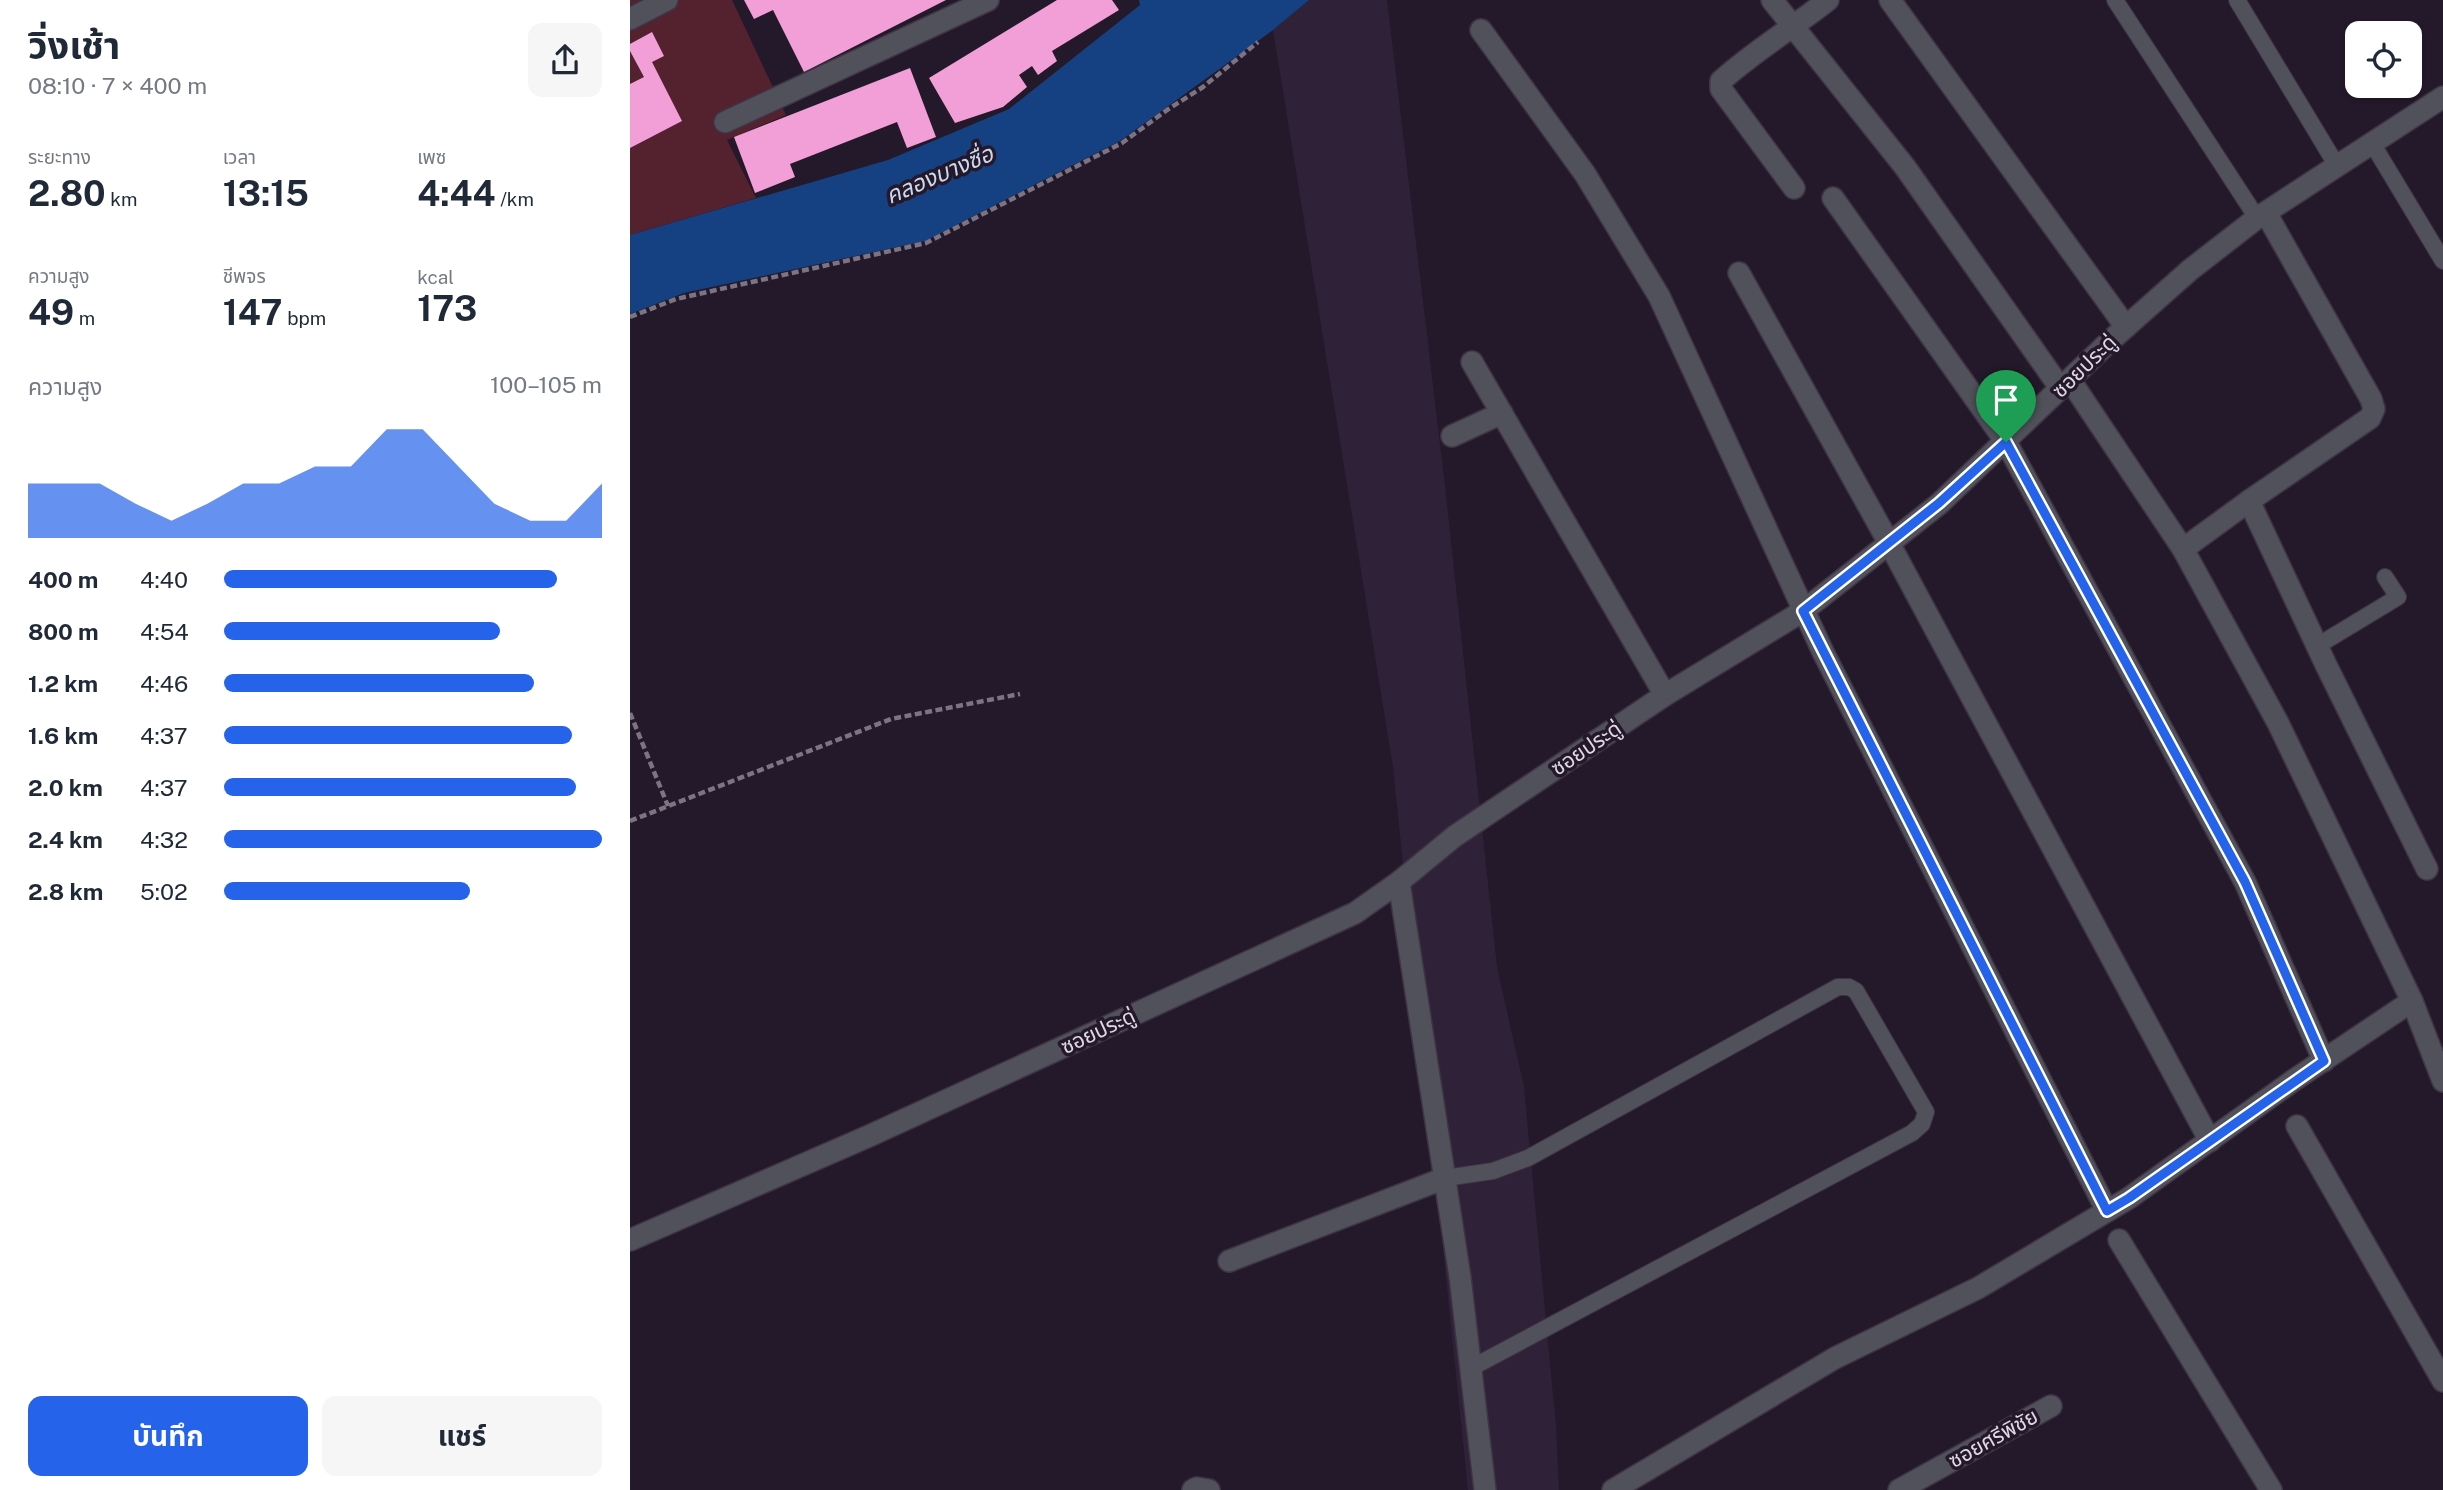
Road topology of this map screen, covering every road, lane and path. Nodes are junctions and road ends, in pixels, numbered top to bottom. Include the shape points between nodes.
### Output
1 (667, 0) edge
2 (988, 0) edge
3 (1772, 0) edge
4 (1828, 0) edge
5 (1890, 0) edge
6 (2115, 0) edge
7 (2236, 0) edge
8 (630, 19) edge
9 (1794, 27) junction
10 (1481, 30) dead end
11 (1258, 42) dead end
12 (2443, 97) edge
13 (725, 122) dead end
14 (2372, 142) junction
15 (2337, 166) junction
16 (1794, 187) dead end
17 (1833, 198) dead end
18 (2262, 215) junction
19 (2443, 261) edge
20 (1739, 272) dead end
21 (630, 317) edge
22 (2126, 327) junction
23 (1472, 362) dead end
24 (2066, 385) junction
25 (1502, 413) junction
26 (1452, 436) dead end
27 (2006, 442) junction
28 (2249, 501) junction
29 (1889, 543) junction
30 (2183, 549) junction
31 (2385, 577) dead end
32 (1803, 611) junction
33 (2317, 646) junction
34 (1020, 694) dead end
35 (1665, 695) junction
36 (630, 713) edge
37 (668, 806) junction
38 (630, 821) edge
39 (2427, 869) dead end
40 (1399, 882) junction
41 (2412, 1002) junction
42 (2324, 1061) junction
43 (2443, 1081) edge
44 (2297, 1126) dead end
45 (2210, 1140) junction
46 (1445, 1178) junction
47 (2107, 1211) junction
48 (630, 1240) edge
49 (2119, 1240) dead end
50 (1229, 1261) dead end
51 (1471, 1368) junction
52 (2443, 1381) edge
53 (2051, 1406) dead end
54 (1193, 1490) edge
55 (1209, 1490) edge
56 (1485, 1490) edge
57 (1613, 1490) edge
58 (1899, 1490) edge
59 (2271, 1490) edge

1 - 8 street
2 - 13 street
3 - 9 street
4 - 9 street
5 - 22 street
6 - 18 lane
7 - 15 lane
9 - 16 street via 1736,67 1721,81 1721,89
9 - 24 street via 1905,167
10 - 32 street via 1585,174 1659,296
11 - 21 path via 1122,143 926,243 676,299
12 - 14 street, ซอยประดู่
14 - 15 street, ซอยประดู่
14 - 19 lane
15 - 18 street, ซอยประดู่
17 - 27 street
18 - 22 street, ซอยประดู่
18 - 28 street via 2374,409 2370,418
20 - 29 street
22 - 24 street, ซอยประดู่
23 - 25 street
24 - 27 street, ซอยประดู่
24 - 30 street
25 - 26 street
25 - 35 street
27 - 29 street, ซอยประดู่
27 - 42 street via 2245,882
28 - 30 street
28 - 33 street
29 - 32 street, ซอยประดู่
29 - 45 street
30 - 41 street via 2278,723
31 - 33 lane via 2398,597
32 - 35 street, ซอยประดู่
32 - 47 street
33 - 39 street
34 - 37 path via 891,719
35 - 40 street, ซอยประดู่ via 1455,836
36 - 37 path
37 - 38 path
40 - 46 street
40 - 48 street, ซอยประดู่ via 1355,913
41 - 42 street
41 - 43 street
42 - 45 street
44 - 52 street
45 - 47 street
46 - 50 street
46 - 51 street
46 - 51 lane via 1493,1171 1528,1158 1838,987 1856,991 1926,1112 1912,1133
47 - 57 street via 1978,1288 1835,1357
49 - 59 street
51 - 56 street
53 - 58 street, ซอยศรีพิชัย
54 - 55 street

